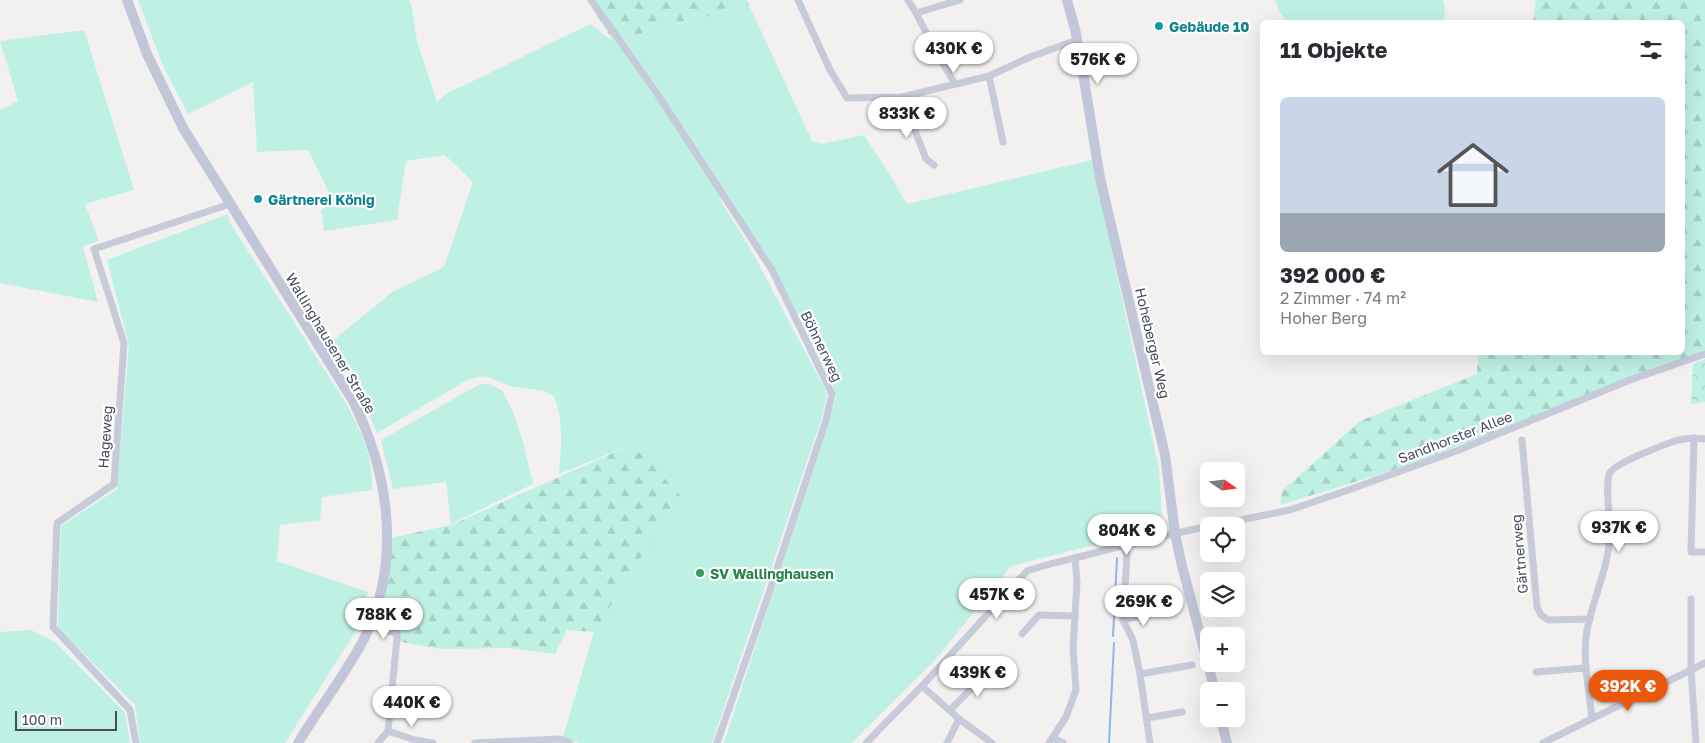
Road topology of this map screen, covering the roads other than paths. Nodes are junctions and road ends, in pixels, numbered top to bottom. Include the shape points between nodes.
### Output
1 (128, 0) edge
2 (591, 0) edge
3 (798, 0) edge
4 (908, 0) edge
5 (960, 0) edge
6 (1067, 0) edge
7 (916, 13) junction
8 (1077, 40) junction
9 (989, 76) junction
10 (956, 84) junction
11 (902, 96) junction
12 (1003, 142) dead end
13 (934, 165) dead end
14 (230, 204) junction
15 (1705, 354) edge
16 (1694, 438) junction
17 (1705, 439) edge
18 (1522, 440) dead end
19 (1245, 519) edge
20 (1200, 528) edge
21 (1175, 533) junction
22 (1124, 545) junction
23 (1705, 552) edge
24 (1075, 558) junction
25 (1690, 599) dead end
26 (1161, 612) dead end
27 (1075, 616) junction
28 (372, 618) junction
29 (1590, 619) junction
30 (1123, 620) junction
31 (1022, 634) dead end
32 (1705, 663) edge
33 (1192, 665) dead end
34 (1586, 668) junction
35 (1691, 669) junction
36 (1536, 672) dead end
37 (1140, 674) junction
38 (1213, 682) edge
39 (1006, 685) dead end
40 (922, 686) junction
41 (950, 710) junction
42 (1182, 712) dead end
43 (1147, 718) junction
44 (1592, 718) junction
45 (959, 720) junction
46 (1223, 727) edge
47 (388, 731) junction
48 (1051, 740) edge
49 (136, 743) edge
50 (298, 743) edge
51 (378, 743) edge
52 (433, 743) edge
53 (475, 743) edge
54 (570, 743) edge
55 (717, 743) edge
56 (866, 743) edge
57 (947, 743) edge
58 (992, 743) edge
59 (1063, 743) edge
60 (1150, 743) edge
61 (1227, 743) edge
62 (1542, 743) edge
63 (1696, 743) edge

1 - 14 street, Wallinghausener Straße via 167,98
2 - 55 street, Böhnerweg via 658,95 772,270 832,394 771,588
3 - 11 street via 830,70 847,98
4 - 7 street
5 - 7 street
6 - 8 street, Hoheberger Weg
7 - 10 street
8 - 9 street
8 - 21 street, Hoheberger Weg via 1100,178 1165,455
9 - 10 street
9 - 12 street
10 - 11 street
11 - 13 street via 926,159
14 - 28 street, Wallinghausener Straße via 352,399 370,440 382,481 387,538 385,567
14 - 49 street, Hageweg via 94,249 124,343 114,484 57,523 53,627 130,710
15 - 19 street, Sandhorster Allee via 1354,488 1290,510
16 - 17 street
16 - 23 street via 1691,552
16 - 29 street via 1679,440 1626,460 1610,472 1607,558
18 - 29 street, Gärtnerweg via 1537,607 1548,620
20 - 21 street, Sandhorster Allee
21 - 22 street, Sandhorster Allee
21 - 38 street, Hoheberger Weg
22 - 24 street, Sandhorster Allee
22 - 30 street via 1127,555
24 - 27 street
24 - 40 street, Sandhorster Allee via 1027,571
25 - 35 street
26 - 30 street
27 - 31 street via 1039,614
27 - 48 street via 1076,690 1066,717
28 - 47 street via 397,638
28 - 50 street, Wallinghausener Straße via 364,638
29 - 34 street via 1585,648
30 - 37 street via 1134,640
32 - 35 street
33 - 37 street
34 - 36 street
34 - 44 street
35 - 44 street
35 - 63 street
37 - 43 street
39 - 41 street via 989,671
40 - 41 street
40 - 56 street, Sandhorster Allee
41 - 45 street
42 - 43 street
43 - 60 street
44 - 62 street
45 - 57 street
45 - 58 street
46 - 61 street
47 - 51 street
47 - 52 street
48 - 59 street
53 - 54 street via 560,739

